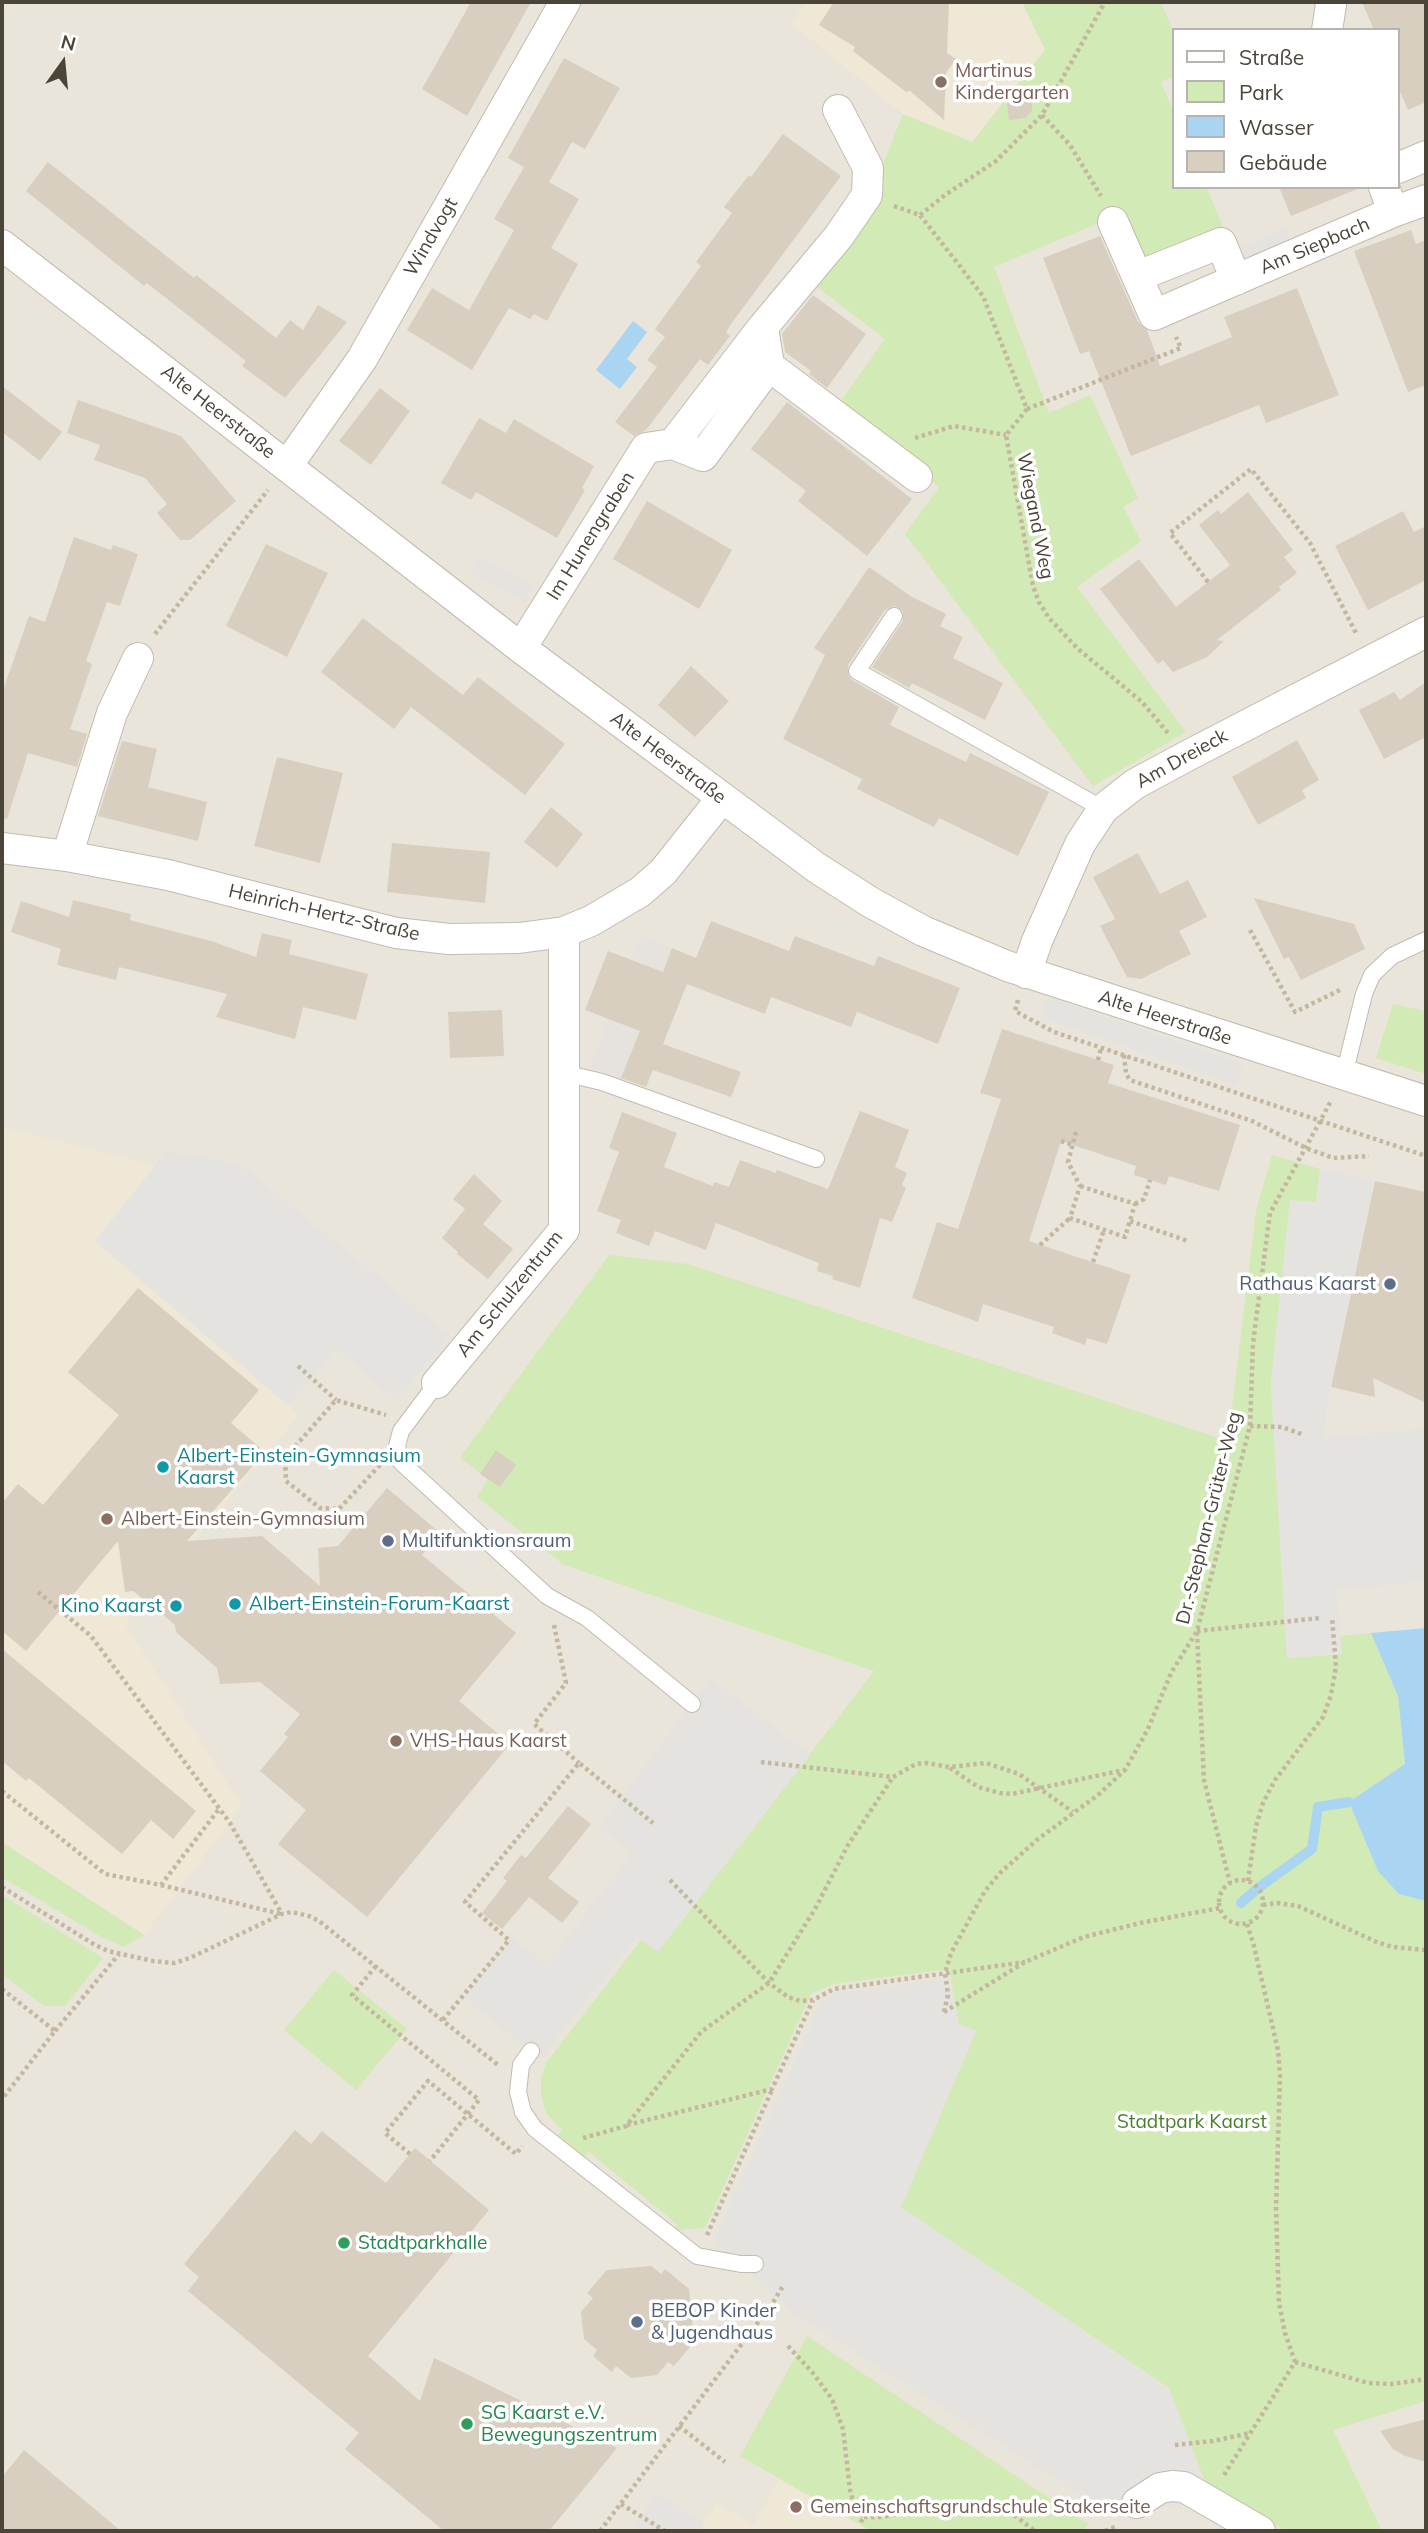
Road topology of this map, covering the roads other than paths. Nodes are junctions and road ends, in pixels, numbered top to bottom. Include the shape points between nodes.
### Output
1 (565, 2) edge
2 (1330, 2) edge
3 (1327, 28) edge
4 (838, 110) dead end
5 (1426, 156) edge
6 (1400, 167) edge
7 (1389, 200) edge
8 (1426, 200) edge
9 (1113, 222) road end
10 (2, 244) edge
11 (1138, 276) junction
12 (1236, 280) junction
13 (763, 327) junction
14 (769, 366) junction
15 (673, 444) junction
16 (288, 466) junction
17 (917, 477) dead end
18 (894, 616) dead end
19 (1426, 632) edge
20 (521, 648) junction
21 (138, 658) road end
22 (722, 798) junction
23 (1103, 809) junction
24 (2, 848) edge
25 (67, 856) junction
26 (564, 932) junction
27 (1426, 940) edge
28 (1026, 973) junction
29 (564, 1073) junction
30 (1344, 1075) junction
31 (1426, 1101) edge
32 (816, 1159) dead end
33 (437, 1383) joint
34 (692, 1704) dead end
35 (531, 2051) dead end
36 (755, 2264) dead end
37 (1137, 2503) dead end
38 (1260, 2531) edge

1 - 16 street, Windvogt via 362,359
2 - 3 street
4 - 13 street via 868,167 867,195
5 - 6 street
7 - 8 street, Am Siepbach
7 - 12 street, Am Siepbach
9 - 11 street
10 - 16 street, Alte Heerstraße
11 - 12 street, Am Siepbach via 1221,243
11 - 12 street, Am Siepbach via 1154,315
13 - 14 street
13 - 15 street
14 - 15 street via 703,456
14 - 17 street
15 - 20 street, Im Hunengraben via 646,448
16 - 20 street, Alte Heerstraße
18 - 23 lane via 858,671
19 - 23 street, Am Dreieck via 1186,756 1135,784
20 - 22 street, Alte Heerstraße
21 - 25 street via 112,713
22 - 26 street, Heinrich-Hertz-Straße via 663,872 640,892
22 - 28 street, Alte Heerstraße via 870,902 923,931
23 - 28 street, Am Dreieck via 1080,844
24 - 25 street, Heinrich-Hertz-Straße
25 - 26 street, Heinrich-Hertz-Straße via 168,875 396,933 476,940
26 - 29 street, Am Schulzentrum
27 - 30 lane via 1392,956 1372,975
28 - 30 street, Alte Heerstraße
29 - 32 lane via 602,1082
29 - 33 street, Am Schulzentrum via 564,1230
30 - 31 street, Alte Heerstraße
33 - 34 lane via 401,1431 397,1446 401,1462 547,1596 587,1618
35 - 36 lane via 517,2081 519,2102 535,2129 697,2256
37 - 38 street via 1160,2488 1184,2487

